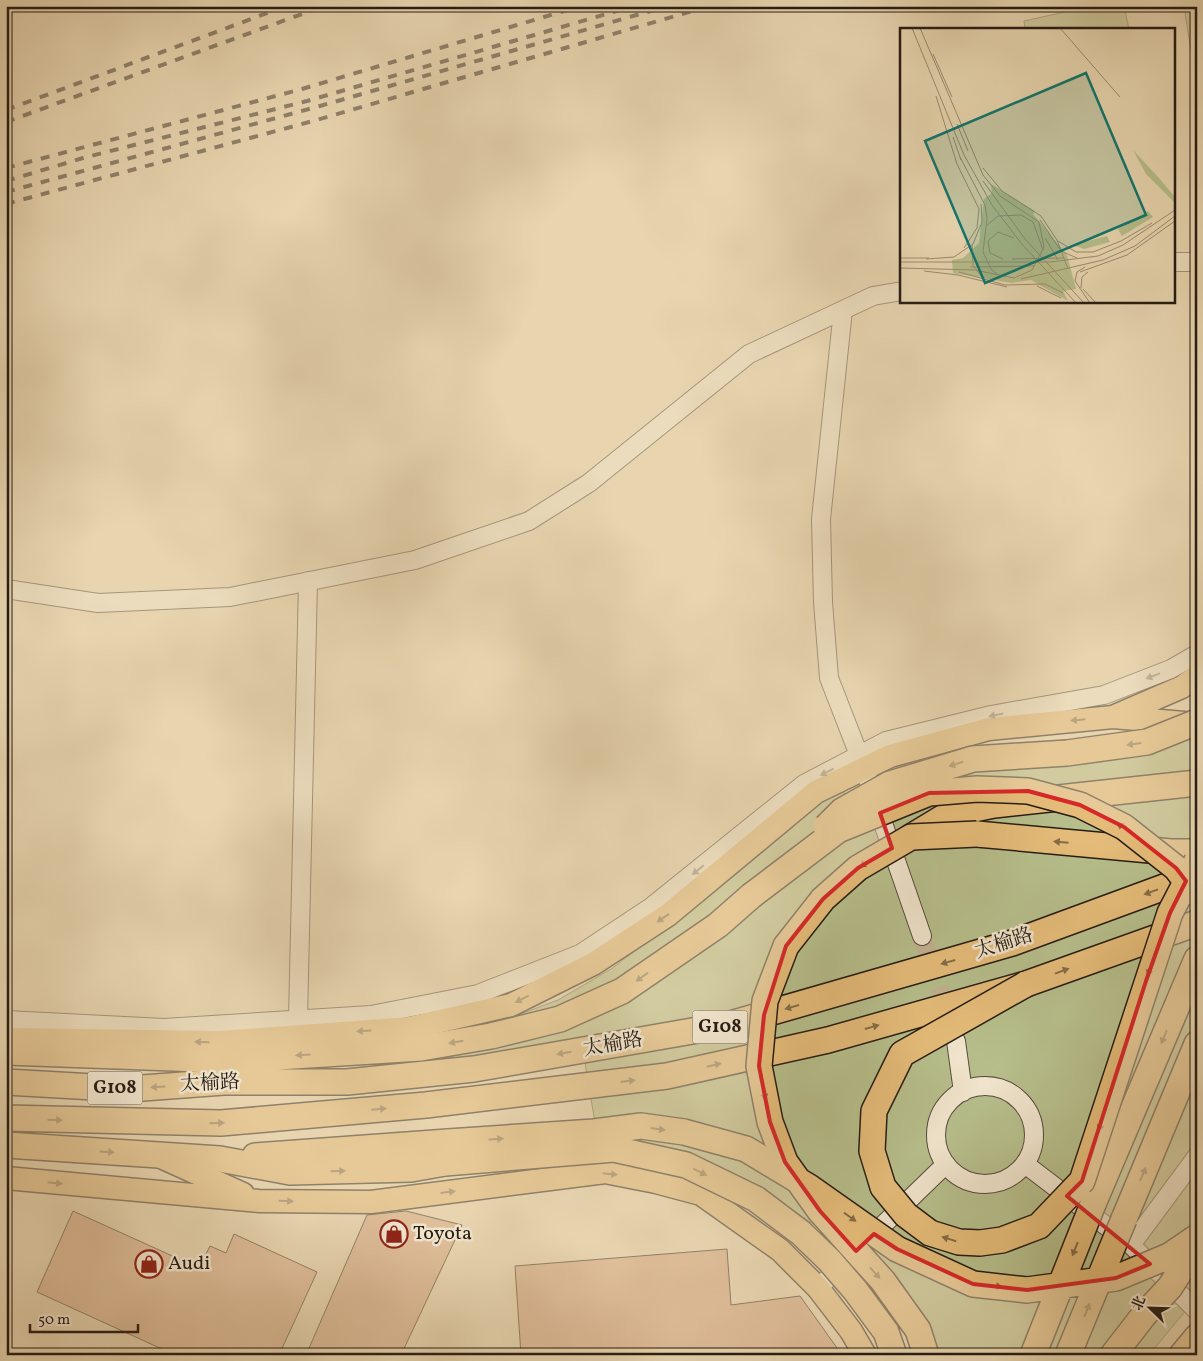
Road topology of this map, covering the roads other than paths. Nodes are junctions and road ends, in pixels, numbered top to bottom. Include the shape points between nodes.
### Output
1 (1176, 262) edge
2 (1197, 262) edge
3 (900, 290) edge
4 (843, 310) junction
5 (308, 581) junction
6 (6, 589) edge
7 (1197, 654) edge
8 (1197, 676) edge
9 (1113, 716) junction
10 (1197, 723) edge
11 (862, 762) junction
12 (1197, 783) edge
13 (911, 836) junction
14 (1197, 852) edge
15 (1197, 861) edge
16 (1197, 875) edge
17 (775, 878) junction
18 (1197, 895) edge
19 (1197, 923) edge
20 (922, 936) tunnel mouth
21 (1197, 959) edge
22 (1026, 984) junction
23 (298, 1019) junction
24 (6, 1020) edge
25 (6, 1039) edge
26 (956, 1040) dead end
27 (1197, 1044) edge
28 (6, 1052) edge
29 (6, 1082) edge
30 (963, 1092) junction
31 (6, 1118) edge
32 (6, 1145) edge
33 (446, 1153) junction
34 (155, 1155) junction
35 (1197, 1156) edge
36 (946, 1164) junction
37 (1025, 1164) junction
38 (6, 1178) edge
39 (259, 1201) junction
40 (1197, 1237) edge
41 (1131, 1245) junction
42 (1197, 1245) edge
43 (818, 1288) junction
44 (1197, 1311) edge
45 (1197, 1338) edge
46 (1197, 1351) edge
47 (865, 1355) edge
48 (894, 1355) edge
49 (906, 1355) edge
50 (926, 1355) edge
51 (1033, 1355) edge
52 (1068, 1355) edge
53 (1113, 1355) edge
54 (1182, 1355) edge
55 (1189, 1355) edge

1 - 2 street
3 - 4 street via 873,296
4 - 5 street via 749,354 589,483 529,521 415,560
4 - 11 street via 822,519 823,602 829,678
5 - 6 street via 230,597 98,603
5 - 23 street
7 -> 11 street via 1171,669 1104,695 991,715 886,741
8 - 9 main road via 1182,687
9 - 10 main road
9 -> 11 main road via 989,729
10 -> 17 highway, bridge via 1147,742 1067,753 973,759 890,784 842,811
11 - 20 street
11 -> 23 street via 804,784 651,908 580,954 478,994 371,1014
11 -> 25 main road via 816,792 668,915 592,964 511,1005 410,1028 228,1041
12 - 13 highway via 994,805 949,814
14 -> 13 highway, bridge via 977,834
13 -> 50 highway, bridge via 858,868 823,899 786,946 765,1001 759,1066 770,1122 785,1162 820,1212 883,1281 918,1330
15 -> 22 highway, bridge via 1170,913 1082,1181 1039,1226 1002,1240 959,1242 930,1233 906,1216 883,1187 872,1151 874,1111 902,1054
16 -> 29 highway, 太榆路 / G108 via 1012,943 727,1025 474,1069 347,1082 224,1082 129,1089
18 -> 17 highway, bridge via 1176,868 1124,826 1080,806 1028,791 978,789 929,793 838,830
17 -> 28 highway, bridge via 718,925 622,991 560,1019 491,1036 421,1048 229,1060
22 -> 19 highway, 太榆路 / G108
21 -> 51 highway, bridge
31 -> 22 highway, 太榆路 / G108 via 220,1123 426,1105 667,1076 828,1040
23 - 24 street via 164,1028
26 - 30 street
52 -> 27 highway, bridge
30 - 36 street via 949,1102 940,1116 936,1132 938,1149
30 - 37 street via 978,1087 995,1087 1022,1103 1034,1133 1032,1149
32 -> 34 highway
34 -> 33 highway via 220,1159 290,1172 411,1168
33 -> 40 highway, bridge via 641,1126 684,1132 746,1149 809,1187 897,1250 973,1284 1028,1290 1116,1278 1169,1256
33 -> 48 highway, bridge via 614,1149 686,1165 756,1199 801,1233 855,1290 886,1332
34 - 39 main road
35 - 41 street
36 - 37 street via 956,1175 970,1182 985,1184 1000,1182
36 - 43 street
37 - 41 street
38 -> 39 main road
39 -> 43 main road via 371,1202 605,1172 701,1194 780,1250
41 - 44 street
42 - 53 highway, bridge via 1170,1287
43 - 47 main road via 851,1330
43 - 49 main road
45 - 54 highway
46 - 55 main road

